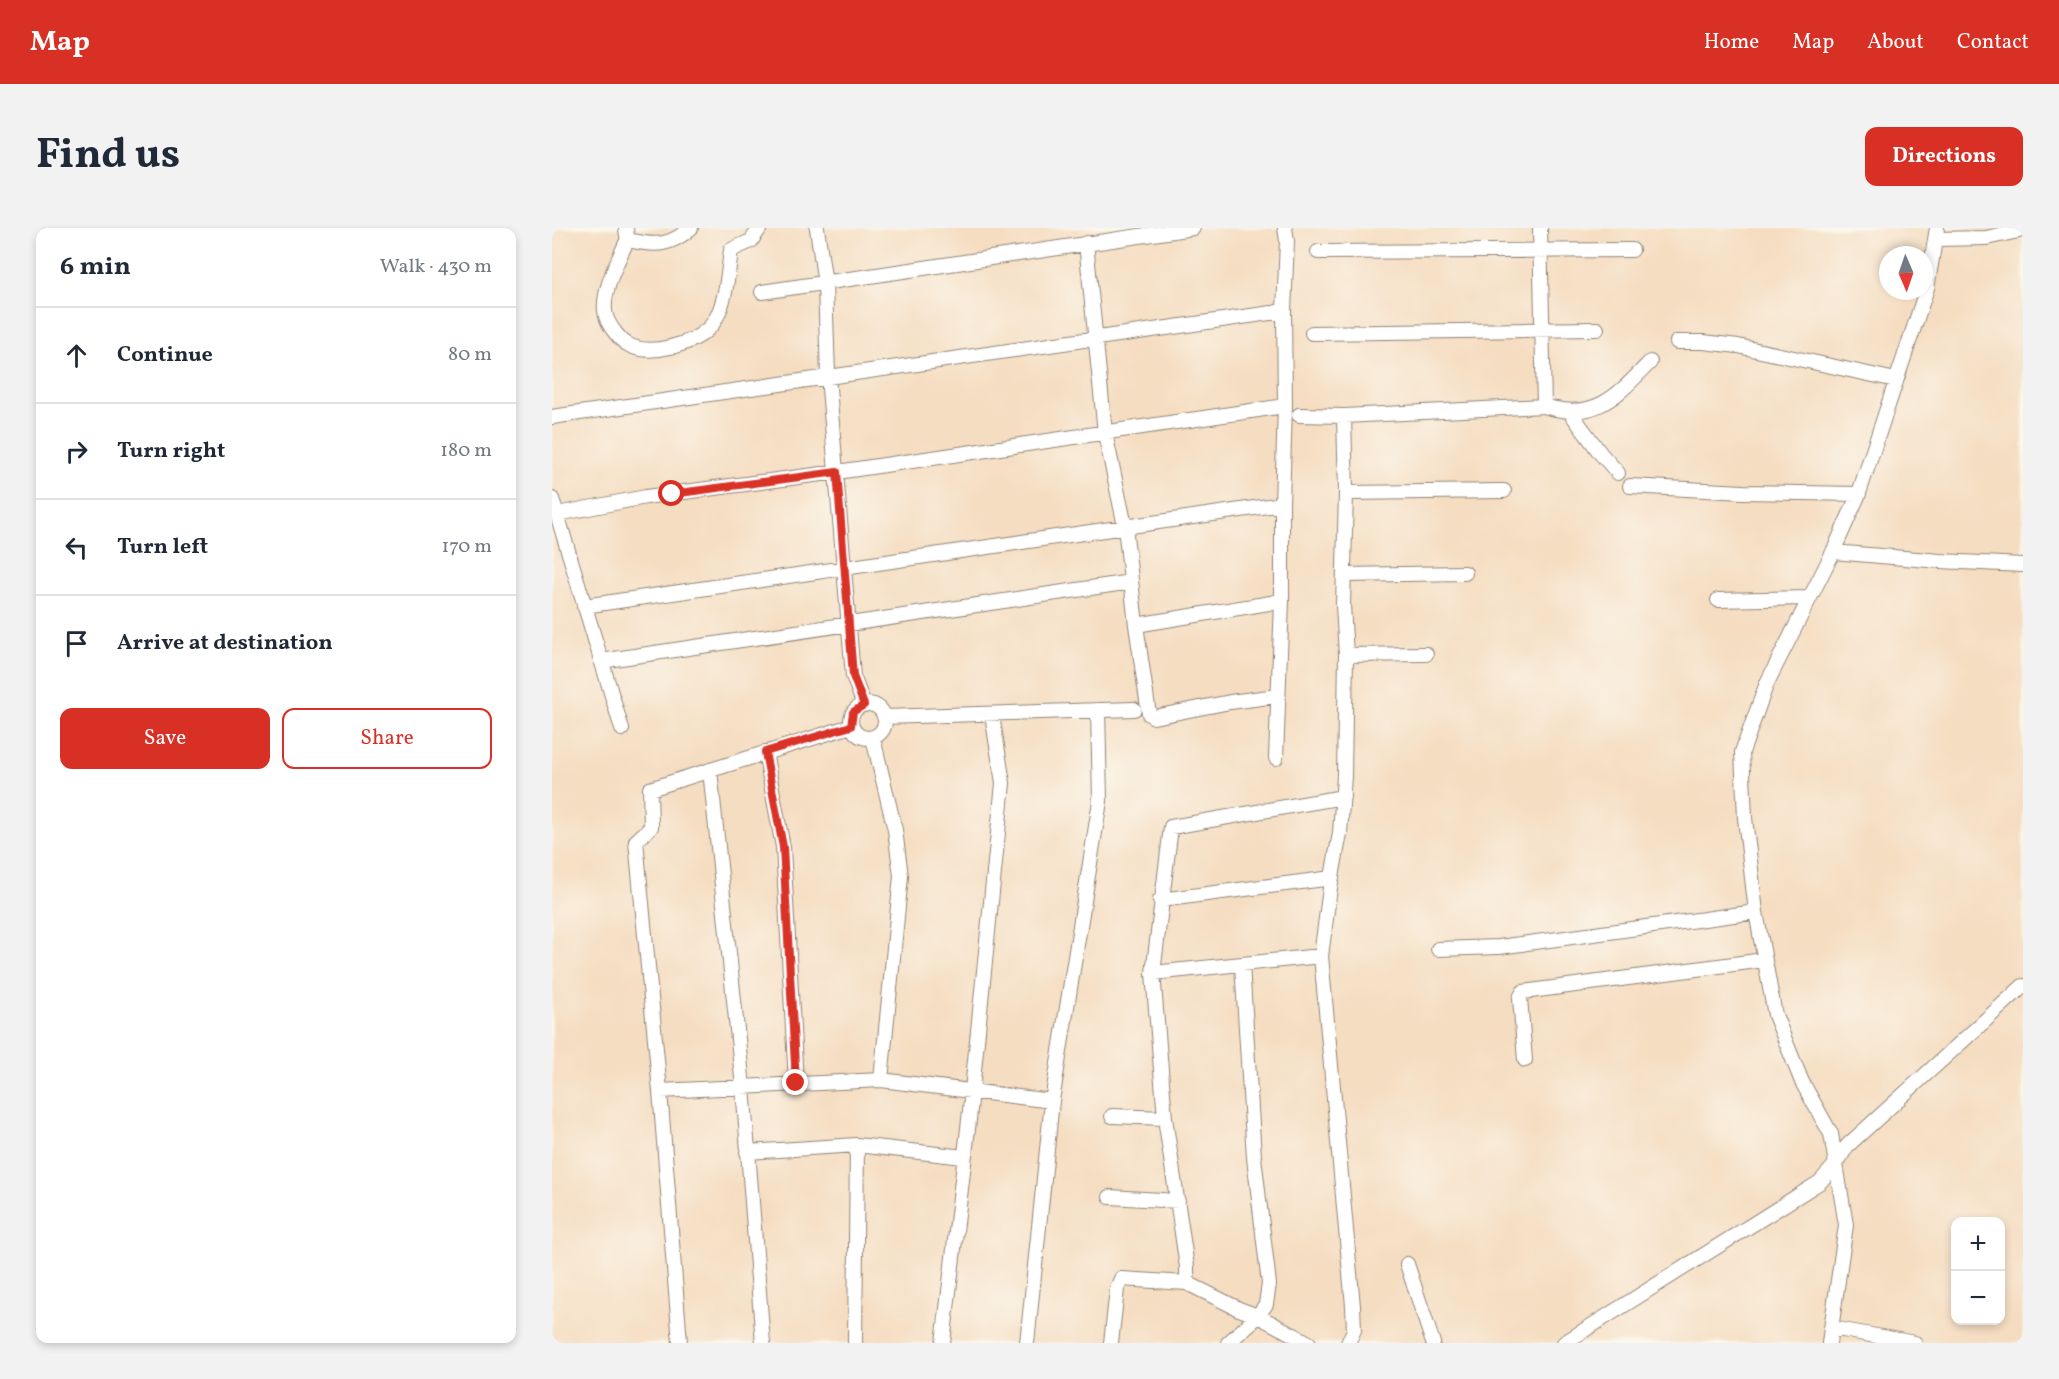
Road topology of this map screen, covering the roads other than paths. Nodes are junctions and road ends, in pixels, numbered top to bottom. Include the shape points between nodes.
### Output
1 (691, 228) edge
2 (760, 228) edge
3 (817, 228) edge
4 (1193, 228) edge
5 (1285, 228) edge
6 (1539, 228) edge
7 (2023, 230) edge
8 (627, 234) edge
9 (1936, 234) edge
10 (1086, 243) junction
11 (1632, 250) dead end
12 (1540, 251) junction
13 (1318, 252) dead end
14 (825, 284) junction
15 (762, 292) dead end
16 (1284, 311) junction
17 (1597, 329) dead end
18 (1541, 330) junction
19 (1312, 333) dead end
20 (1095, 338) junction
21 (1677, 342) dead end
22 (1650, 362) dead end
23 (828, 376) junction
24 (1896, 380) junction
25 (1285, 406) junction
26 (1544, 406) junction
27 (1570, 412) junction
28 (1299, 415) dead end
29 (1344, 416) junction
30 (552, 417) edge
31 (1105, 433) junction
32 (837, 472) junction
33 (1618, 473) dead end
34 (1630, 486) dead end
35 (1504, 491) dead end
36 (1346, 493) junction
37 (1859, 494) junction
38 (552, 499) edge
39 (1282, 504) junction
40 (556, 514) junction
41 (1125, 526) junction
42 (1833, 552) junction
43 (2023, 565) edge
44 (845, 567) junction
45 (1465, 573) dead end
46 (1344, 575) junction
47 (1131, 582) junction
48 (1809, 598) junction
49 (1718, 600) dead end
50 (1282, 601) junction
51 (584, 606) junction
52 (849, 622) junction
53 (1136, 625) junction
54 (1426, 654) dead end
55 (1346, 655) junction
56 (600, 661) junction
57 (1277, 696) junction
58 (864, 705) junction
59 (1134, 709) dead end
60 (1098, 710) junction
61 (992, 715) junction
62 (884, 717) junction
63 (851, 726) junction
64 (622, 729) dead end
65 (873, 738) junction
66 (765, 752) junction
67 (1276, 758) dead end
68 (710, 770) junction
69 (1343, 797) junction
70 (1332, 878) junction
71 (1160, 900) junction
72 (1756, 912) junction
73 (1438, 949) dead end
74 (1321, 956) junction
75 (1764, 960) junction
76 (1242, 964) junction
77 (1153, 973) junction
78 (2023, 986) edge
79 (1525, 1060) dead end
80 (881, 1080) junction
81 (796, 1083) junction
82 (743, 1087) junction
83 (972, 1090) junction
84 (660, 1091) junction
85 (1052, 1101) junction
86 (1112, 1116) dead end
87 (1165, 1118) junction
88 (856, 1145) junction
89 (747, 1152) junction
90 (964, 1157) junction
91 (1836, 1164) junction
92 (1110, 1197) dead end
93 (1178, 1201) junction
94 (1407, 1264) dead end
95 (1187, 1282) junction
96 (1258, 1316) junction
97 (1832, 1328) junction
98 (681, 1343) edge
99 (764, 1343) edge
100 (855, 1343) edge
101 (943, 1343) edge
102 (1027, 1343) edge
103 (1111, 1343) edge
104 (1228, 1343) edge
105 (1309, 1343) edge
106 (1348, 1343) edge
107 (1433, 1343) edge
108 (1564, 1343) edge
109 (1829, 1343) edge
110 (1915, 1343) edge

1 - 8 street via 664,244 642,243
2 - 8 street via 751,241 731,250 726,286 709,328 681,345 642,349 627,344 606,318 605,295
3 - 14 street
4 - 10 street
5 - 16 street
6 - 12 street
7 - 9 street via 1986,238
9 - 24 street via 1926,288
10 - 14 street
10 - 20 street
11 - 12 street
12 - 13 street
12 - 18 street
14 - 15 street
14 - 23 street
16 - 20 street
16 - 25 street
17 - 18 street
18 - 19 street
18 - 26 street
20 - 23 street
20 - 31 street
21 - 24 street via 1738,346
22 - 27 street via 1622,391 1597,407
23 - 30 street
23 - 32 street
24 - 37 street
25 - 31 street
25 - 39 street
26 - 27 street
26 - 29 street
27 - 33 street
28 - 29 street
29 - 36 street
31 - 32 street
31 - 41 street
32 - 40 street via 646,497
32 - 44 street
34 - 37 street
35 - 36 street
36 - 46 street
37 - 42 street
38 - 40 street
39 - 41 street
39 - 50 street
40 - 51 street
41 - 44 street
41 - 47 street
42 - 43 street
42 - 48 street
44 - 51 street
44 - 52 street
45 - 46 street
46 - 55 street
47 - 52 street
47 - 53 street
48 - 49 street
48 - 72 street via 1767,683 1742,752
50 - 53 street
50 - 57 street
51 - 56 street
52 - 56 street
52 - 58 street via 853,676
53 - 57 street via 1147,708 1154,717
54 - 55 street
55 - 69 street
56 - 64 street
57 - 67 street
58 - 62 street via 877,706
58 - 63 street via 853,712
59 - 60 street
60 - 61 street
60 - 85 street via 1100,801
61 - 62 street
61 - 83 street via 1003,783
62 - 65 street via 883,730
63 - 65 street via 860,736
63 - 66 street
65 - 80 street via 895,830 901,876
66 - 68 street
66 - 81 street via 783,847
68 - 82 street
68 - 84 street via 650,789 651,827 636,841
69 - 70 street
69 - 71 street via 1171,827
70 - 71 street
70 - 74 street
71 - 77 street
72 - 73 street via 1499,946
72 - 75 street
74 - 76 street
74 - 106 street via 1353,1306 1354,1330
75 - 79 street via 1523,992 1520,998
75 - 91 street via 1775,1015 1802,1082 1831,1134
76 - 77 street
76 - 96 street via 1254,1157 1269,1284 1266,1304
77 - 87 street
78 - 91 street via 1847,1146
80 - 81 street
80 - 83 street
81 - 82 street
82 - 84 street
82 - 89 street
83 - 85 street
83 - 90 street
84 - 98 street
85 - 102 street
86 - 87 street
87 - 93 street
88 - 89 street
88 - 90 street
88 - 100 street
89 - 99 street
90 - 101 street
91 - 97 street via 1846,1225
91 - 108 street via 1820,1182
92 - 93 street
93 - 95 street
94 - 107 street
95 - 96 street
95 - 103 street via 1121,1279
96 - 104 street
96 - 105 street
97 - 109 street
97 - 110 street

